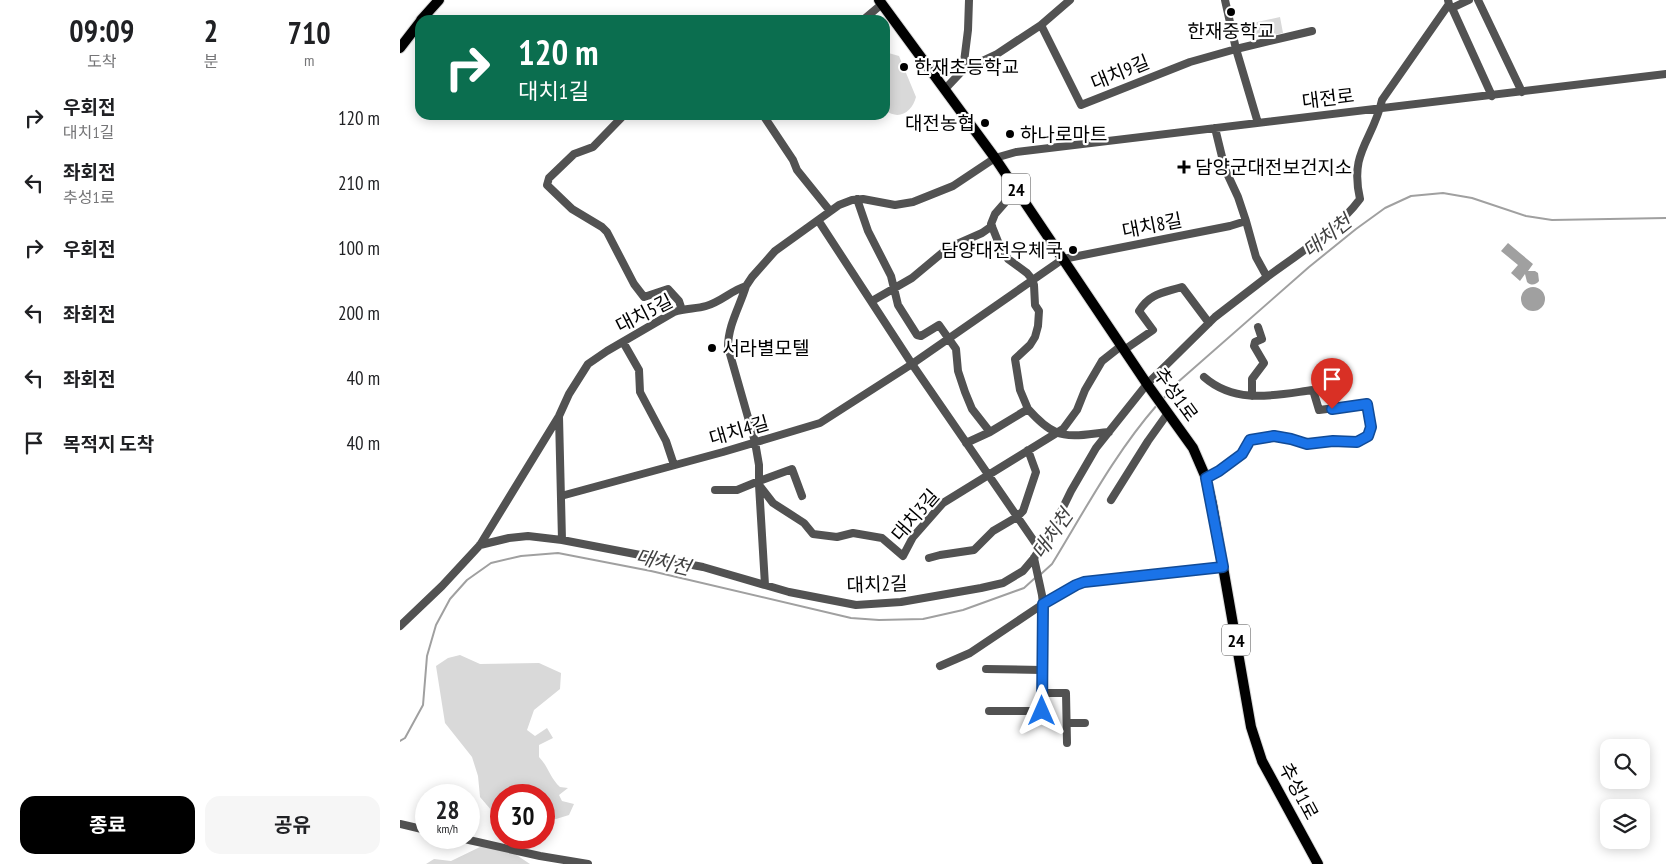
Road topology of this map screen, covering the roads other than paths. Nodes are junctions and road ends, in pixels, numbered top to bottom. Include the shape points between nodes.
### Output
1 (438, 0) edge
2 (969, 0) edge
3 (1070, 0) edge
4 (1225, 0) edge
5 (1469, 0) edge
6 (1478, 0) edge
7 (880, 2) edge
8 (1450, 4) edge
9 (426, 15) edge
10 (868, 15) edge
11 (890, 15) edge
12 (890, 15) edge
13 (1041, 25) junction
14 (415, 29) edge
15 (1312, 31) dead end
16 (400, 48) edge
17 (1236, 49) junction
18 (963, 70) junction
19 (1666, 74) edge
20 (945, 89) junction
21 (1522, 92) junction
22 (1492, 96) junction
23 (1380, 108) junction
24 (619, 120) edge
25 (766, 120) edge
26 (1258, 123) junction
27 (1215, 128) junction
28 (995, 158) junction
29 (1016, 190) junction
30 (856, 199) junction
31 (830, 212) junction
32 (818, 220) junction
33 (1246, 221) junction
34 (992, 226) junction
35 (1063, 258) junction
36 (1267, 277) junction
37 (1032, 280) junction
38 (746, 286) junction
39 (893, 290) junction
40 (872, 301) junction
41 (682, 310) junction
42 (1209, 323) junction
43 (1258, 327) dead end
44 (949, 338) junction
45 (623, 342) junction
46 (1123, 348) junction
47 (912, 364) junction
48 (1204, 377) dead end
49 (1147, 384) junction
50 (1252, 396) junction
51 (1028, 409) junction
52 (1168, 413) junction
53 (559, 416) junction
54 (990, 432) junction
55 (1108, 432) junction
56 (1057, 433) junction
57 (755, 442) junction
58 (966, 443) junction
59 (1028, 450) junction
60 (674, 465) junction
61 (988, 476) junction
62 (1206, 478) junction
63 (759, 483) junction
64 (715, 490) dead end
65 (561, 496) junction
66 (802, 496) dead end
67 (1111, 500) dead end
68 (1017, 517) junction
69 (562, 540) junction
70 (480, 545) junction
71 (1041, 548) junction
72 (929, 558) dead end
73 (1035, 562) junction
74 (1223, 567) junction
75 (765, 585) junction
76 (1043, 604) junction
77 (400, 626) edge
78 (940, 666) dead end
79 (986, 670) dead end
80 (1042, 670) junction
81 (1042, 693) junction
82 (989, 711) dead end
83 (1067, 723) junction
84 (1085, 723) dead end
85 (1067, 744) dead end
86 (400, 824) edge
87 (415, 827) edge
88 (480, 842) edge
89 (588, 864) edge
90 (1318, 864) edge

1 - 9 main road
2 - 18 street
3 - 13 street
4 - 17 street
5 - 8 street
6 - 21 street
7 - 10 street
7 - 12 main road, 추성1로 / 24
8 - 22 street
8 - 23 street via 1382,100
11 - 20 main road, 추성1로 / 24
13 - 17 street, 대치9길 via 1081,105 1190,62
13 - 18 street via 997,54
14 - 16 main road
15 - 17 street
17 - 26 street
18 - 20 street
19 - 21 street, 대전로
20 - 28 main road, 추성1로 / 24
21 - 22 street, 대전로
22 - 23 street, 대전로
23 - 26 street, 대전로
23 - 36 street via 1357,162 1360,199 1324,235
24 - 41 street via 593,147 574,154 549,178 547,185 572,209 607,232 644,297 668,289
25 - 31 street via 797,170
26 - 27 street, 대전로
27 - 28 street, 대전로 via 1016,152
27 - 33 street via 1225,169
28 - 29 main road, 추성1로 / 24
28 - 30 street via 953,186 912,202 894,205
29 - 34 street via 995,214
29 - 35 main road, 추성1로 / 24
30 - 31 street, 대치5길
30 - 39 street via 891,276
31 - 32 street, 대치5길
32 - 38 street, 대치5길 via 774,252
32 - 40 street
33 - 35 street, 대치8길
33 - 36 street via 1256,256
34 - 37 street via 1008,259
34 - 39 street via 948,248 921,272
35 - 37 street, 대치4길
35 - 46 main road, 추성1로 / 24
36 - 42 street
37 - 44 street, 대치4길
37 - 51 street via 1039,311 1038,326 1030,345 1014,359 1020,390
38 - 41 street, 대치5길 via 707,306
38 - 57 street via 730,331 728,347
39 - 40 street
39 - 44 street via 917,335 921,336 939,325
40 - 47 street
41 - 45 street, 대치5길
42 - 46 street, 대치3길 via 1182,286 1147,300 1139,311 1153,330
42 - 49 street
43 - 50 street via 1262,339 1254,346 1264,364 1252,379
44 - 47 street, 대치4길
44 - 54 street via 956,349 965,392 975,414
45 - 53 street, 대치5길 via 588,364
45 - 60 street via 639,370 640,392 666,441
46 - 49 main road, 추성1로 / 24
46 - 56 street, 대치3길 via 1102,361 1076,410
47 - 57 street, 대치4길 via 820,423
47 - 58 street
48 - 50 street via 1213,384
49 - 52 main road, 추성1로 / 24
49 - 55 street, 대치2길
50 - 62 street via 1313,390 1320,410 1367,404 1371,427 1368,436 1357,442 1307,444 1274,436 1250,440 1242,454
51 - 54 street
51 - 56 street
52 - 62 main road, 추성1로 / 24 via 1194,448
52 - 67 street
53 - 65 street
53 - 70 street, 대치5길
54 - 58 street
55 - 56 street
55 - 71 street, 대치2길 via 1071,491
56 - 59 street, 대치3길
57 - 60 street, 대치4길
57 - 63 street
58 - 61 street
59 - 61 street, 대치3길
59 - 68 street via 1036,472
60 - 65 street, 대치4길
61 - 63 street, 대치3길 via 943,503 913,537 903,556 882,538 853,533 837,537 813,534 804,522 773,503
61 - 68 street
62 - 74 main road, 추성1로 / 24
63 - 64 street via 737,490
63 - 66 street via 792,469
63 - 75 street
65 - 69 street
68 - 71 street
68 - 72 street via 994,531 974,550
69 - 70 street, 대치2길 via 528,536
69 - 75 street, 대치2길 via 702,567
70 - 77 street, 대치5길
71 - 73 street, 대치2길
73 - 75 street, 대치2길 via 1003,583 902,602 856,605
73 - 76 street
74 - 76 street via 1084,582
74 - 90 main road, 추성1로 / 24 via 1251,727 1262,761
76 - 78 street via 970,653
76 - 80 street
79 - 80 street
80 - 81 street
81 - 82 street via 1042,711
81 - 83 street via 1066,693
83 - 84 street
83 - 85 street
86 - 87 street
88 - 89 street

